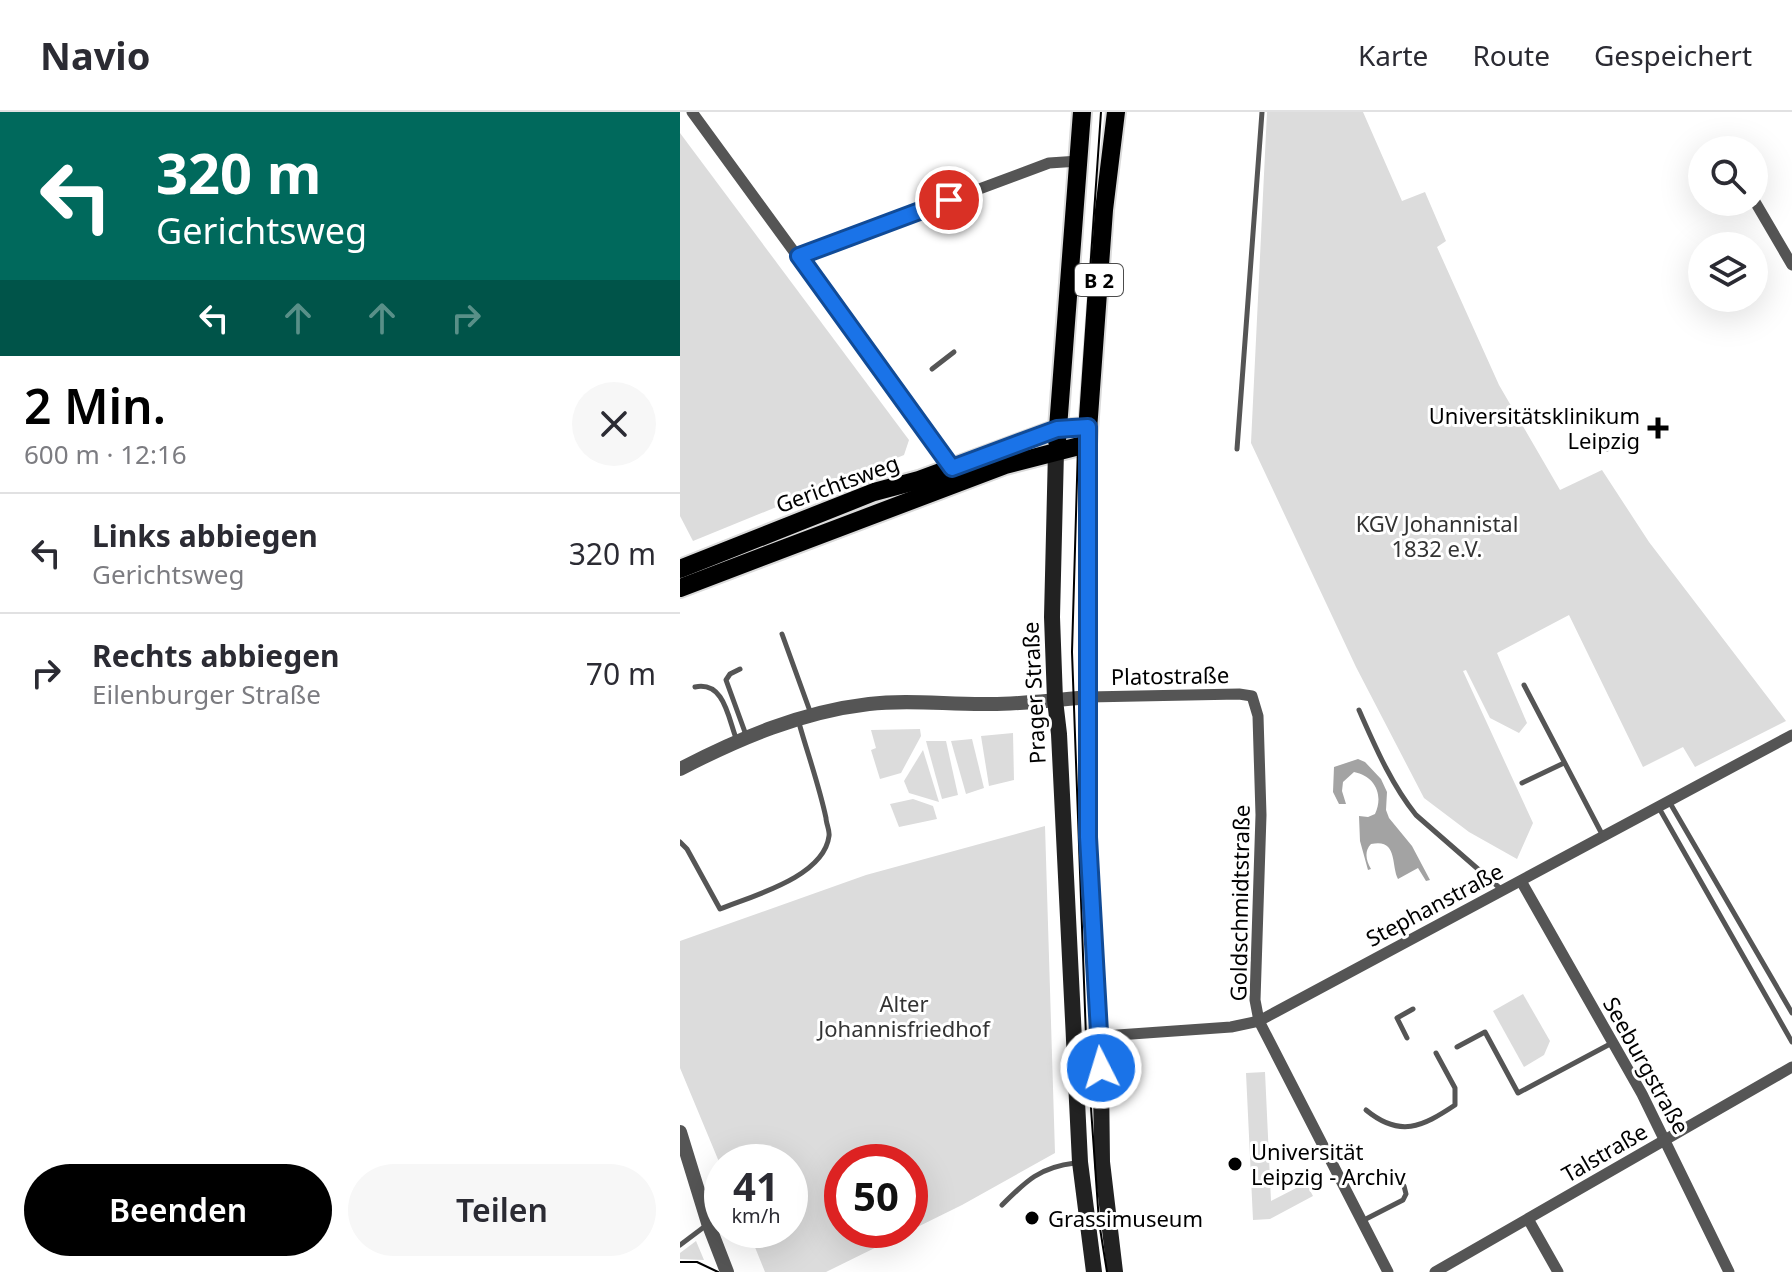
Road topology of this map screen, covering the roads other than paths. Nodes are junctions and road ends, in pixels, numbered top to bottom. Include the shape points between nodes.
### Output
1 (692, 112) edge
2 (1082, 112) edge
3 (1116, 112) edge
4 (1262, 112) edge
5 (1079, 161) junction
6 (1763, 216) edge
7 (799, 256) junction
8 (1792, 265) edge
9 (954, 352) dead end
10 (932, 369) dead end
11 (1057, 429) junction
12 (1087, 435) junction
13 (1602, 440) dead end
14 (1237, 449) dead end
15 (1607, 449) dead end
16 (1056, 451) junction
17 (954, 476) junction
18 (680, 569) edge
19 (680, 588) edge
20 (782, 634) dead end
21 (740, 669) dead end
22 (1524, 685) dead end
23 (695, 687) dead end
24 (1252, 696) joint
25 (1088, 697) junction
26 (1055, 700) junction
27 (1359, 710) dead end
28 (804, 716) junction
29 (1792, 735) edge
30 (741, 738) junction
31 (682, 763) edge
32 (1564, 763) junction
33 (1522, 783) dead end
34 (1664, 804) junction
35 (1603, 836) junction
36 (680, 842) edge
37 (1521, 881) junction
38 (1502, 890) junction
39 (1413, 1009) dead end
40 (1792, 1013) edge
41 (1259, 1021) junction
42 (1098, 1036) junction
43 (1075, 1038) junction
44 (1407, 1038) dead end
45 (1792, 1042) edge
46 (1613, 1043) junction
47 (1457, 1047) dead end
48 (1436, 1053) dead end
49 (1792, 1067) edge
50 (1366, 1110) dead end
51 (680, 1132) edge
52 (1666, 1140) junction
53 (1080, 1162) junction
54 (1404, 1186) dead end
55 (1002, 1205) dead end
56 (704, 1210) edge
57 (1528, 1219) junction
58 (1361, 1222) junction
59 (704, 1226) edge
60 (680, 1245) edge
61 (718, 1248) edge
62 (727, 1272) edge
63 (1094, 1272) edge
64 (1115, 1272) edge
65 (1388, 1272) edge
66 (1435, 1272) edge
67 (1558, 1272) edge
68 (1729, 1272) edge

1 - 7 street
2 - 5 main road, Prager Straße / B 2
3 - 12 main road, B 2
4 - 14 lane
5 - 7 street via 1049,163
5 - 11 main road, Prager Straße / B 2
6 - 8 street
7 - 17 street via 902,392
9 - 10 lane
11 - 12 main road, Gerichtsweg
11 - 16 main road, Prager Straße / B 2
11 - 17 main road, Gerichtsweg
12 - 16 main road, Gerichtsweg
12 - 25 main road
13 - 15 lane
16 - 17 main road, Gerichtsweg
16 - 26 main road, Prager Straße
17 - 18 main road, Gerichtsweg via 874,492
17 - 19 main road, Gerichtsweg
20 - 28 lane
21 - 30 lane via 726,680
22 - 32 lane
23 - 30 lane via 713,687
24 - 25 street, Platostraße
24 - 41 street, Goldschmidtstraße via 1258,716 1261,815 1255,1000
25 - 26 street
25 - 42 main road via 1088,837
26 - 28 street via 871,703
26 - 43 main road, Prager Straße
27 - 38 lane via 1406,803
28 - 30 street
28 - 36 lane via 806,750 819,782 829,836 817,862 787,883 720,909
29 - 34 street, Stephanstraße
30 - 31 street
32 - 33 lane
32 - 35 lane
34 - 35 street, Stephanstraße
34 - 40 lane
34 - 45 lane
35 - 37 street, Stephanstraße
37 - 38 street, Stephanstraße
37 - 46 street, Seeburgstraße
38 - 41 street, Stephanstraße
39 - 44 lane via 1397,1018
41 - 42 street, Stephanstraße
41 - 58 street, Goldschmidtstraße
42 - 43 street, Stephanstraße
42 - 64 main road via 1102,1162
43 - 53 main road, Prager Straße
46 - 47 lane via 1518,1093 1485,1032
46 - 52 street, Seeburgstraße
48 - 50 lane via 1455,1088 1455,1105 1405,1127 1382,1122
49 - 52 street, Talstraße
51 - 56 street
52 - 57 street, Talstraße
52 - 68 street, Seeburgstraße
53 - 55 lane via 1030,1177
53 - 63 main road, Prager Straße
54 - 58 lane via 1403,1200
57 - 66 street, Talstraße
57 - 67 street
58 - 65 street, Goldschmidtstraße
59 - 60 lane
61 - 62 street

